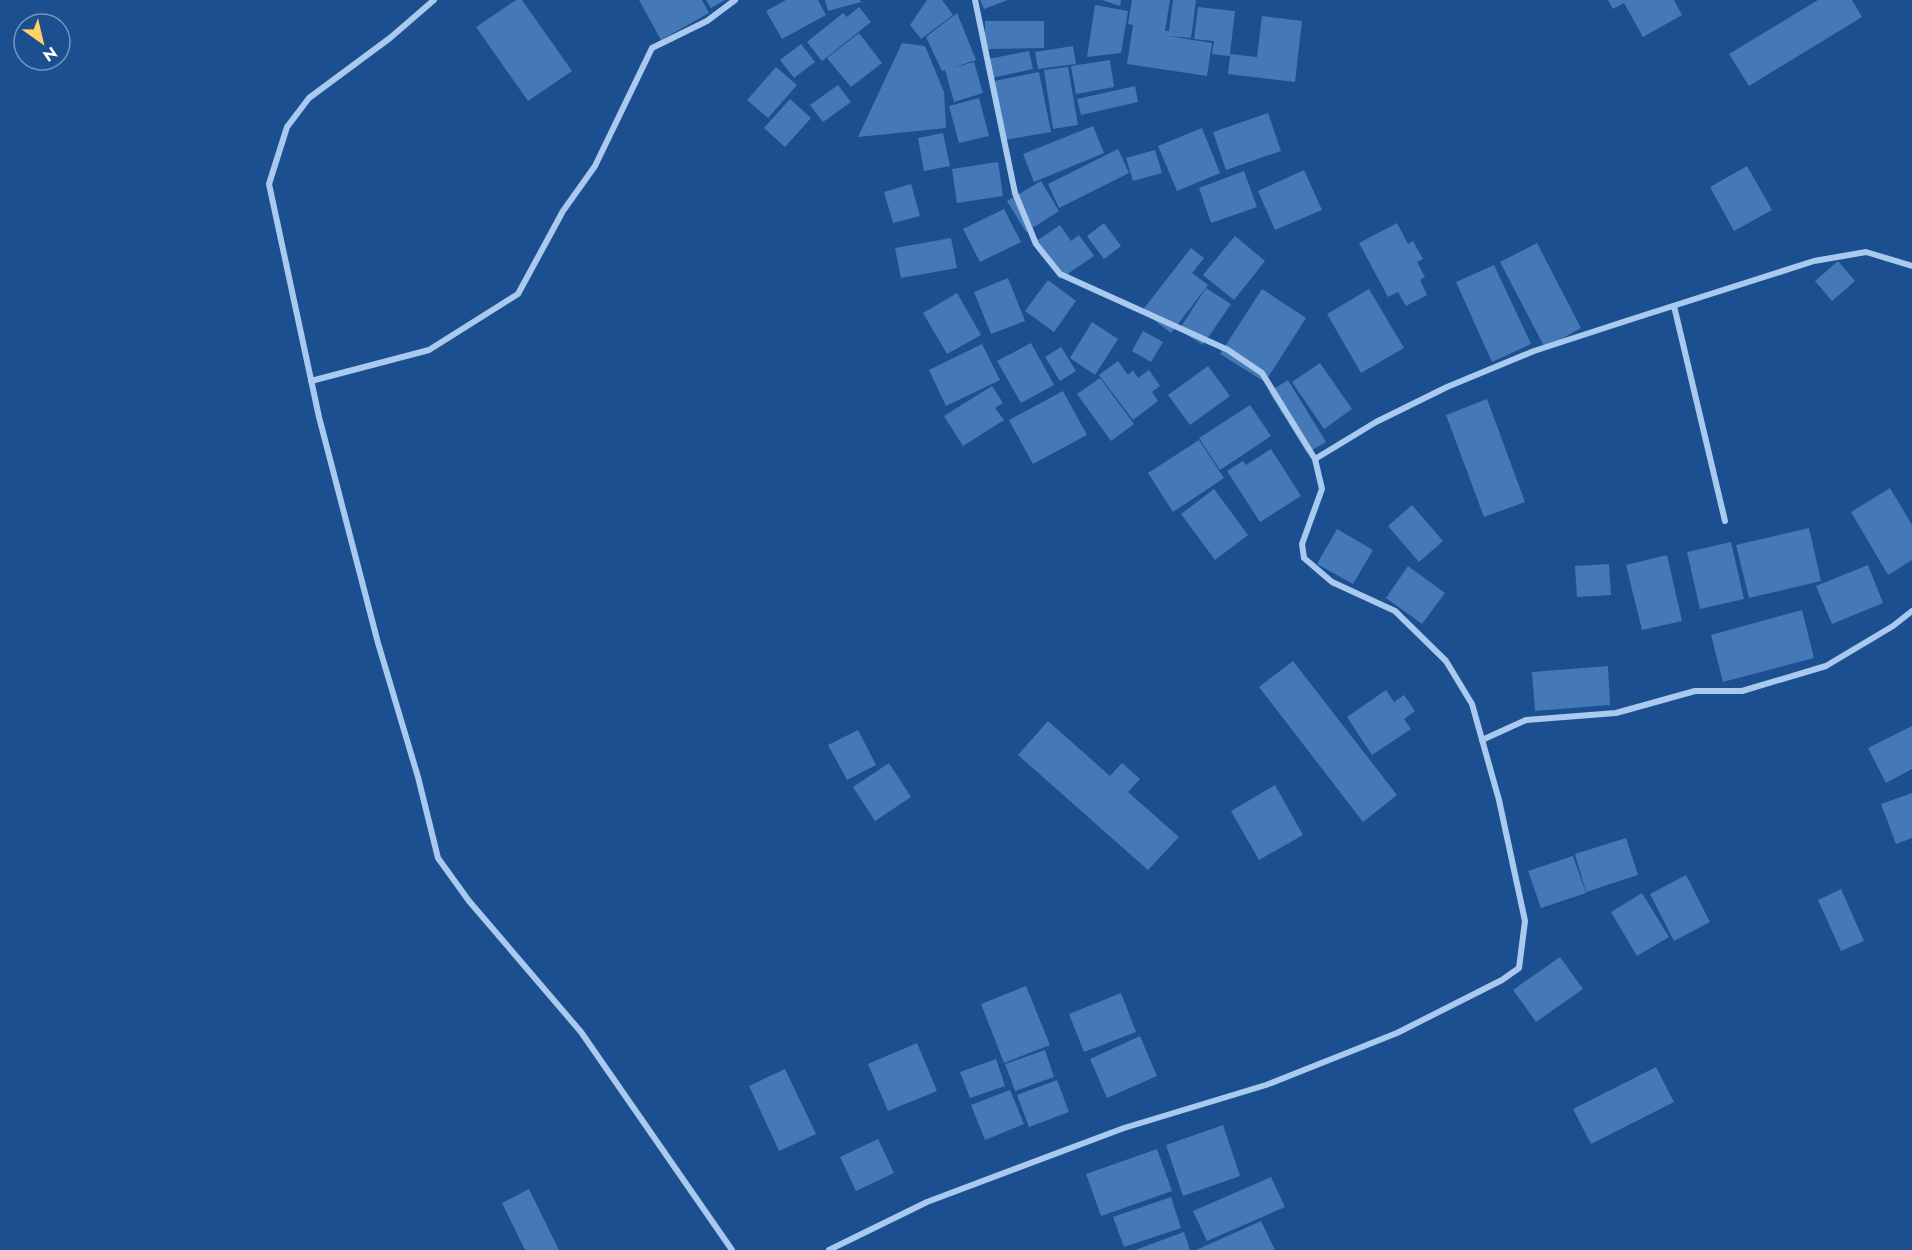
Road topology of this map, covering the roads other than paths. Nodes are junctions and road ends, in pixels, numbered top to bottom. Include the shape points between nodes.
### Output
1 (434, 0) edge
2 (735, 0) edge
3 (975, 0) edge
4 (1912, 266) edge
5 (1674, 306) junction
6 (311, 381) junction
7 (1315, 459) junction
8 (1725, 521) dead end
9 (1912, 611) edge
10 (1482, 740) junction
11 (732, 1250) edge
12 (829, 1250) edge

1 - 6 street via 309,98 287,127 269,184
2 - 6 street via 707,21 652,48 595,166 563,211 518,294 429,350
3 - 7 street via 1016,193 1036,244 1060,274 1228,350 1262,373
4 - 5 street via 1866,252 1814,261
5 - 7 street via 1534,351 1447,387 1376,422
5 - 8 street
6 - 11 street via 438,858 469,901 581,1032
7 - 10 street via 1322,489 1302,544 1304,558 1332,582 1395,611 1446,661 1472,704
9 - 10 street via 1826,666 1742,691 1695,692 1616,713 1526,720
10 - 12 street via 1525,921 1519,968 1397,1034 1266,1085 1124,1128 927,1202

